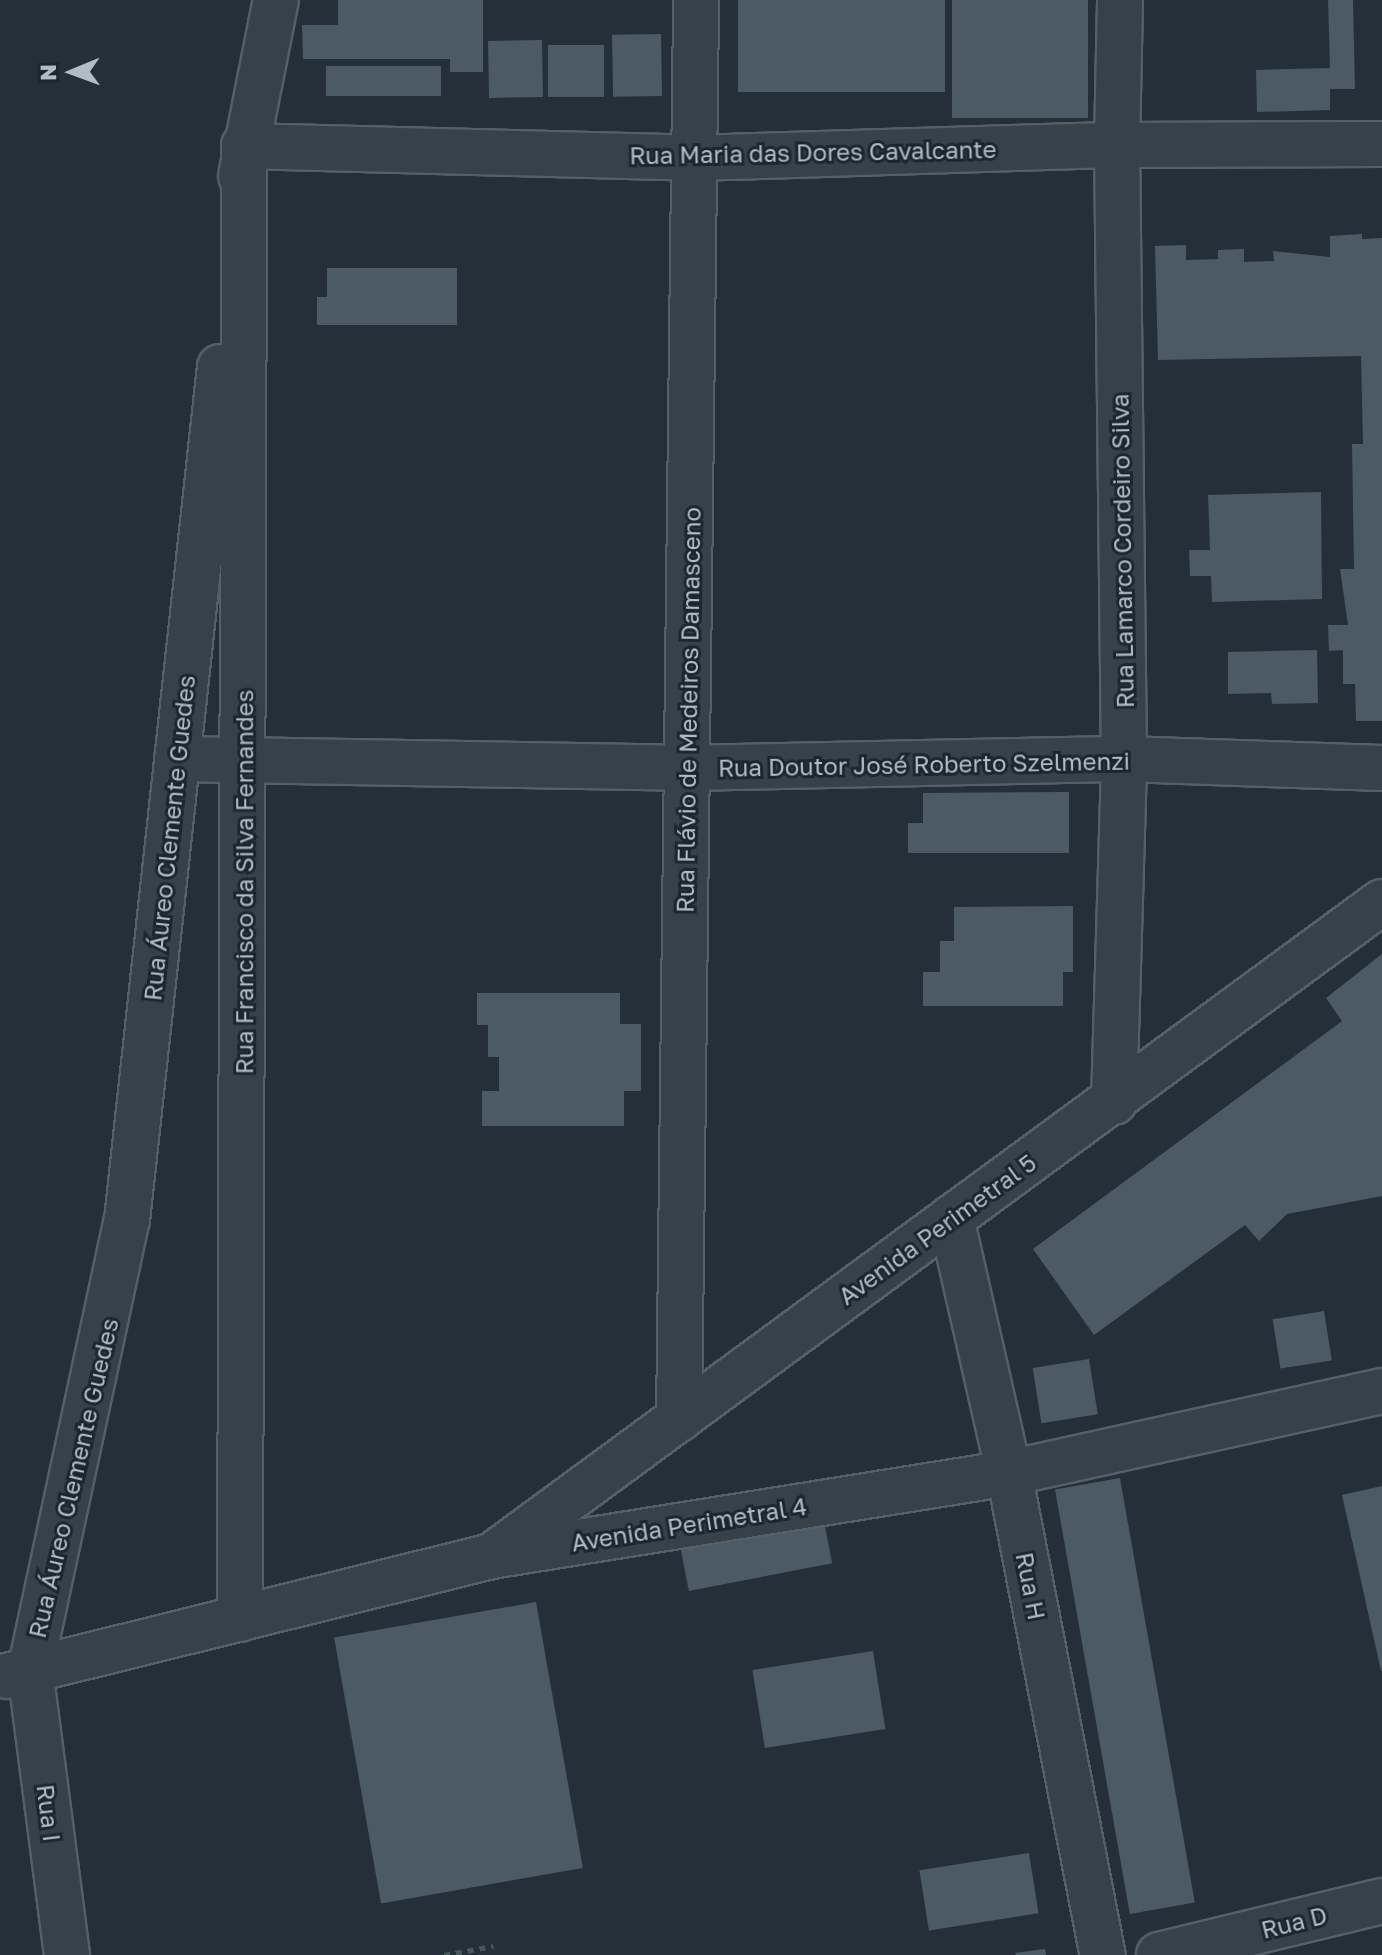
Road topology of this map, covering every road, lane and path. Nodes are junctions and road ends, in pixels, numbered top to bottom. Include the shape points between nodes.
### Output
1 (276, 0) edge
2 (696, 0) edge
3 (1120, 0) edge
4 (1382, 144) edge
5 (1117, 145) junction
6 (244, 146) junction
7 (695, 158) junction
8 (177, 759) junction
9 (1124, 759) junction
10 (245, 760) junction
11 (687, 768) junction
12 (1382, 768) edge
13 (1382, 902) edge
14 (1114, 1102) junction
15 (951, 1218) junction
16 (1382, 1391) edge
17 (679, 1419) junction
18 (1009, 1473) junction
19 (491, 1556) junction
20 (240, 1619) junction
21 (15, 1674) edge
22 (1382, 1901) edge
23 (493, 1946) dead end
24 (67, 1955) edge
25 (444, 1955) edge
26 (1103, 1955) edge
27 (1159, 1955) edge

1 - 6 street, Rua Áureo Clemente Guedes
2 - 7 street, Rua Flávio de Medeiros Damasceno
3 - 5 street, Rua Lamarco Cordeiro Silva
4 - 5 street, Rua Maria das Dores Cavalcante
5 - 7 street, Rua Maria das Dores Cavalcante
5 - 9 street, Rua Lamarco Cordeiro Silva
6 - 7 street, Rua Maria das Dores Cavalcante
6 - 8 street, Rua Áureo Clemente Guedes
6 - 10 street, Rua Francisco da Silva Fernandes
7 - 11 street, Rua Flávio de Medeiros Damasceno
8 - 10 street, Rua Doutor José Roberto Szelmenzi
8 - 21 street, Rua Áureo Clemente Guedes via 127,1220
9 - 11 street, Rua Doutor José Roberto Szelmenzi
9 - 12 street, Rua Doutor José Roberto Szelmenzi
9 - 14 street, Rua Lamarco Cordeiro Silva
10 - 11 street, Rua Doutor José Roberto Szelmenzi
10 - 20 street, Rua Francisco da Silva Fernandes
11 - 17 street, Rua Flávio de Medeiros Damasceno
13 - 14 street, Avenida Perimetral 5
14 - 15 street, Avenida Perimetral 5
15 - 17 street, Avenida Perimetral 5
15 - 18 street, Rua H
16 - 18 street, Avenida Perimetral 4
17 - 19 street, Avenida Perimetral 5
18 - 19 street, Avenida Perimetral 4
18 - 26 street, Rua H
19 - 20 street, Avenida Perimetral 4
20 - 21 street, Avenida Perimetral 4
21 - 24 street, Rua I
22 - 27 street, Rua D
23 - 25 path

